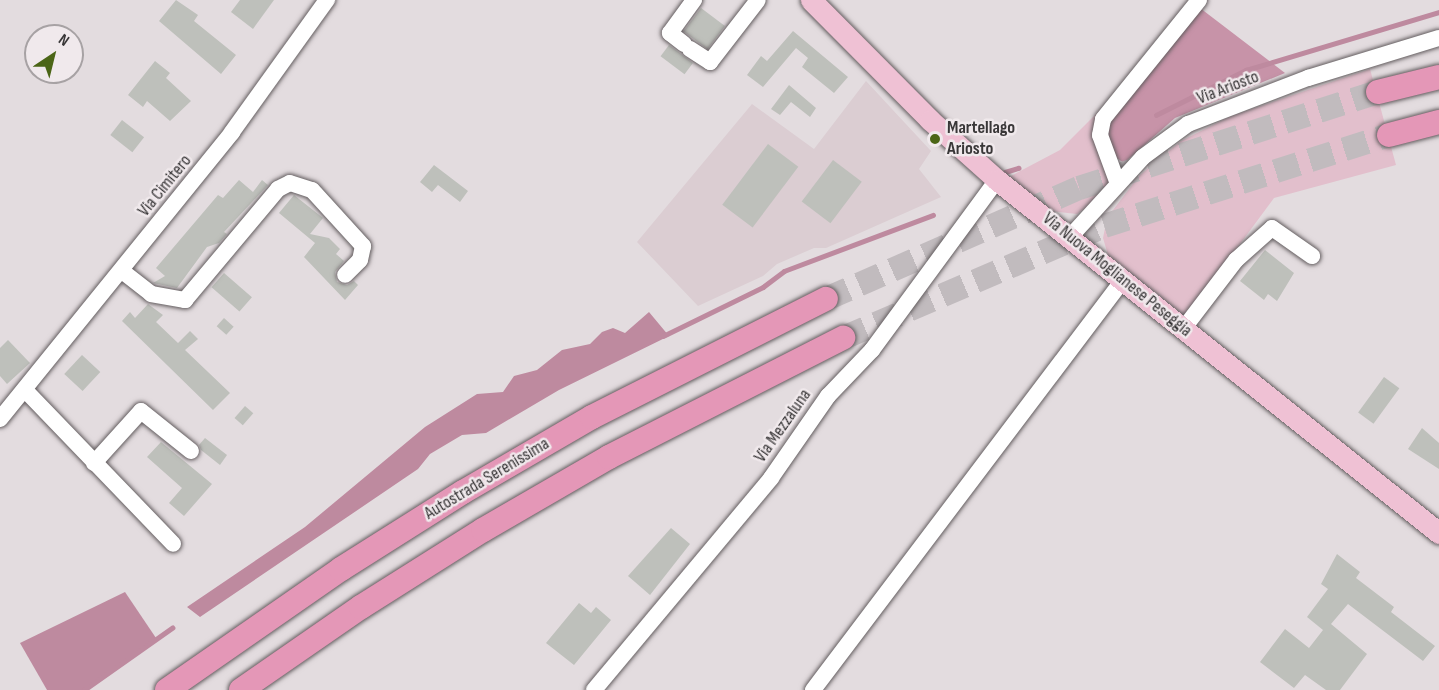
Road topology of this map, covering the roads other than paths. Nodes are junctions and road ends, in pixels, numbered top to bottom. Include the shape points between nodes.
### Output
1 (327, 0) edge
2 (694, 0) edge
3 (758, 0) edge
4 (811, 0) edge
5 (1199, 0) edge
6 (1439, 38) edge
7 (1439, 77) edge
8 (1378, 92) tunnel mouth
9 (1439, 122) edge
10 (1389, 135) tunnel mouth
11 (997, 180) junction
12 (1118, 184) junction
13 (1070, 237) junction
14 (1312, 256) dead end
15 (122, 271) junction
16 (345, 275) dead end
17 (1124, 280) junction
18 (826, 299) tunnel mouth
19 (1184, 328) junction
20 (843, 338) tunnel mouth
21 (26, 391) junction
22 (0, 419) edge
23 (191, 451) dead end
24 (94, 463) junction
25 (1439, 532) edge
26 (173, 544) dead end
27 (167, 690) edge
28 (241, 690) edge
29 (594, 690) edge
30 (813, 690) edge

1 - 15 street, Via Cimitero via 232,132
2 - 3 street via 670,33 710,62
4 - 11 main road, Via Nuova Moglianese Peseggia via 930,120
5 - 12 street via 1103,119 1100,135
6 - 12 street, Via Ariosto via 1308,78 1188,124 1143,157
7 - 8 highway
9 - 10 highway
11 - 13 main road, Via Nuova Moglianese Peseggia
11 - 29 street, Via Mezzaluna via 872,351 828,396 771,478
12 - 13 street, Via Ariosto
13 - 17 main road, Via Nuova Moglianese Peseggia
14 - 19 street via 1272,228 1236,260
15 - 16 street via 151,294 185,300 278,189 290,183 312,190 363,246 360,260
15 - 21 street, Via Cimitero
17 - 19 main road, Via Nuova Moglianese Peseggia
17 - 30 street
18 - 27 highway, Autostrada Serenissima via 592,417 463,492 341,569
19 - 25 main road, Via Nuova Moglianese Peseggia
20 - 28 highway via 609,457 483,530 361,607
21 - 22 street, Via Cimitero
21 - 24 street
23 - 24 street via 141,411
24 - 26 street

